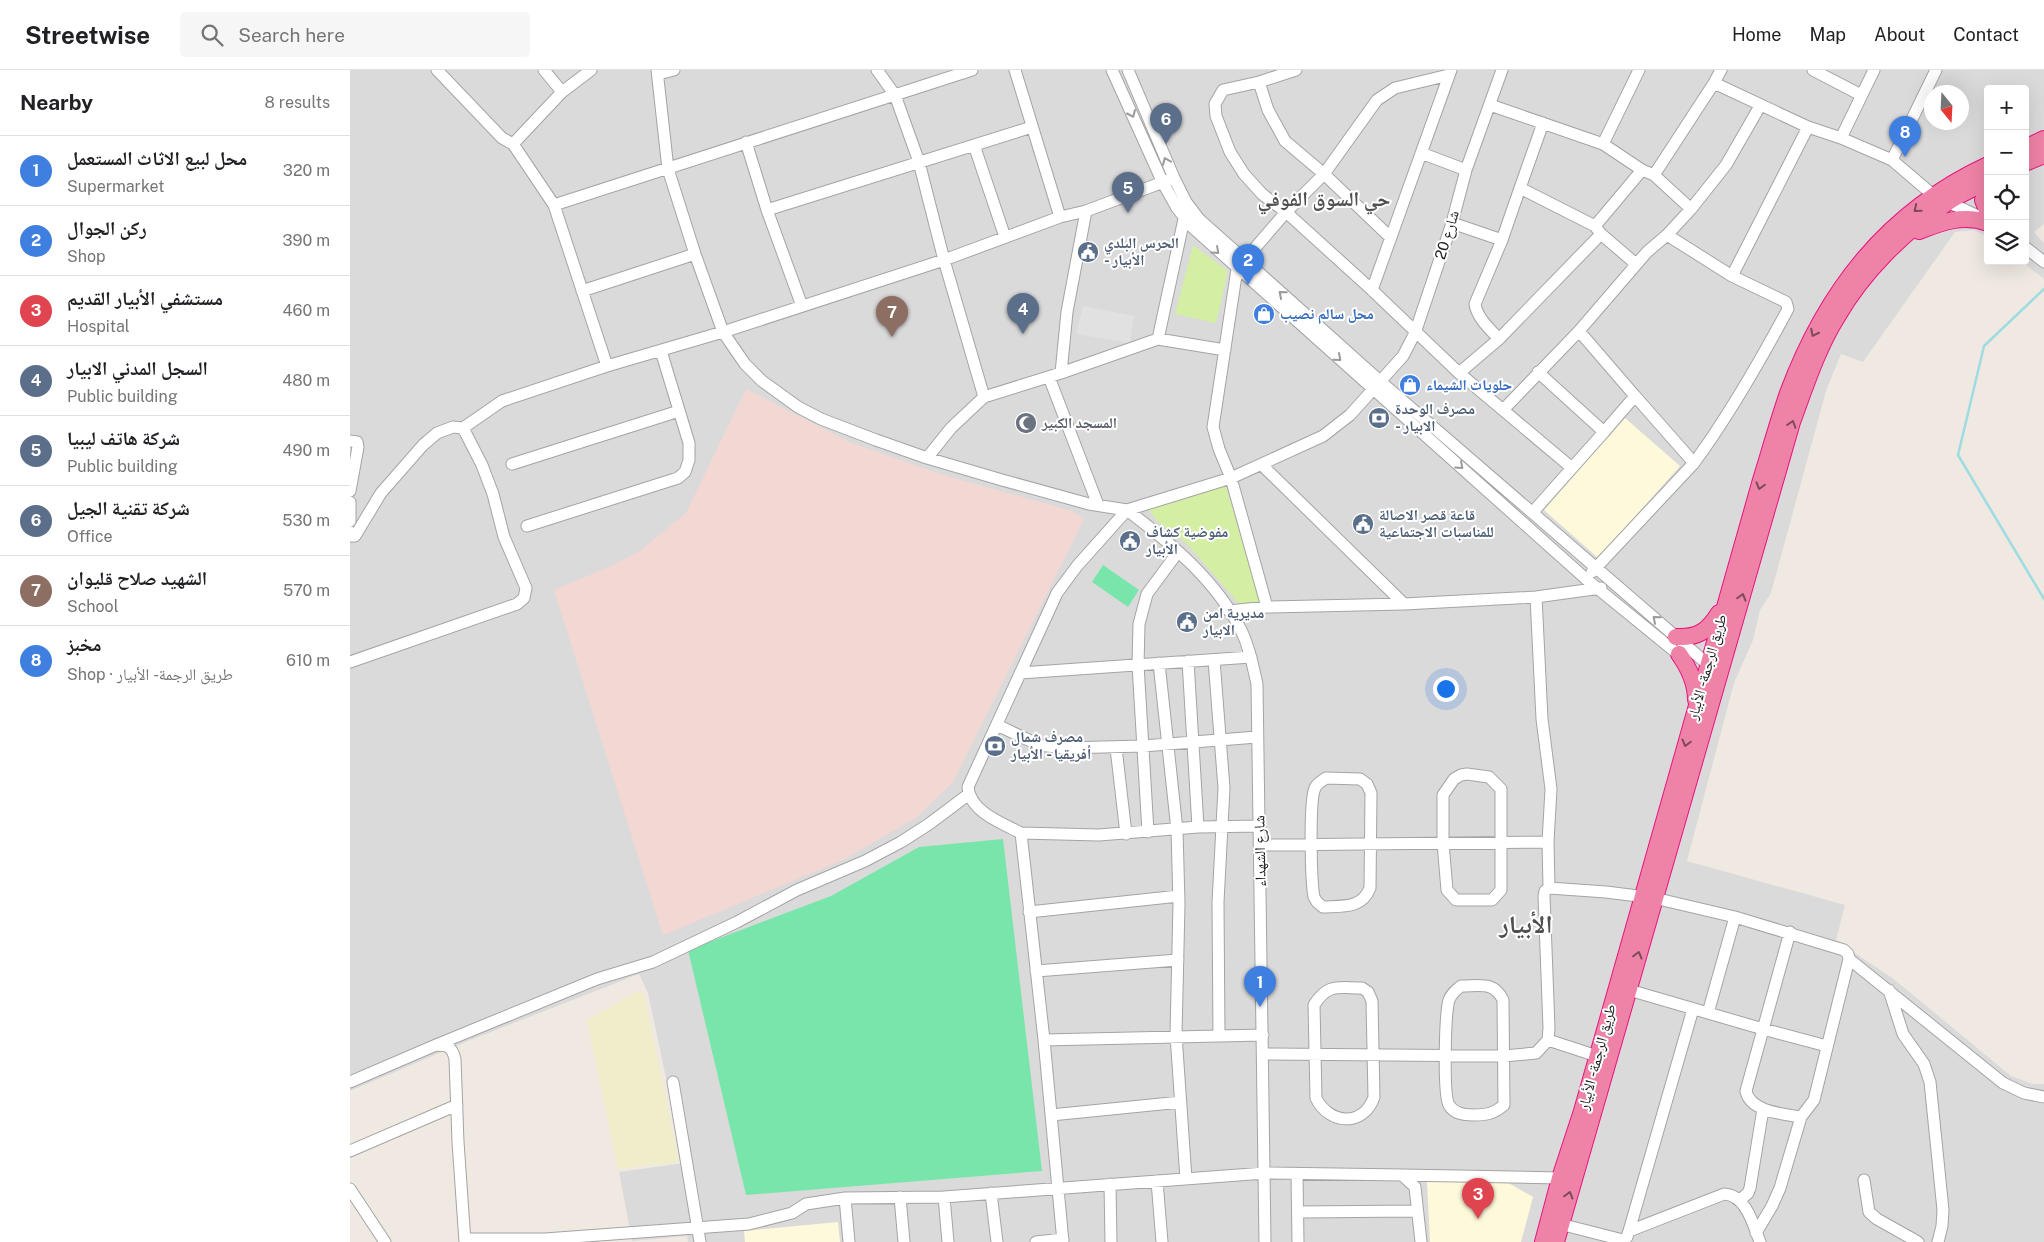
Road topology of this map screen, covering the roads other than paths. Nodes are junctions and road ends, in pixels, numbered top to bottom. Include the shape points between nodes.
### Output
1 (437, 70) edge
2 (544, 70) edge
3 (591, 70) edge
4 (674, 70) edge
5 (877, 70) edge
6 (972, 70) edge
7 (1014, 70) edge
8 (1112, 70) edge
9 (1128, 70) edge
10 (1296, 70) edge
11 (1502, 70) edge
12 (1639, 70) edge
13 (1721, 70) edge
14 (1813, 70) edge
15 (1874, 70) edge
16 (1936, 70) edge
17 (658, 72) edge
18 (1450, 73) edge
19 (1259, 82) junction
20 (1714, 83) junction
21 (562, 92) junction
22 (895, 95) junction
23 (1861, 95) junction
24 (1490, 105) junction
25 (1760, 106) junction
26 (1543, 123) junction
27 (1032, 127) junction
28 (1808, 127) junction
29 (1841, 138) junction
30 (2044, 139) edge
31 (746, 142) junction
32 (513, 144) junction
33 (1603, 144) junction
34 (974, 145) junction
35 (2029, 146) edge
36 (1421, 153) junction
37 (2044, 154) edge
38 (1892, 160) junction
39 (2029, 161) edge
40 (919, 162) junction
41 (1984, 168) edge
42 (668, 169) junction
43 (1466, 170) junction
44 (1642, 170) junction
45 (1324, 174) junction
46 (1654, 175) junction
47 (1174, 178) junction
48 (1984, 182) edge
49 (1162, 183) junction
50 (1520, 188) junction
51 (1940, 199) junction
52 (554, 205) junction
53 (1692, 209) junction
54 (767, 210) junction
55 (1086, 211) junction
56 (1286, 212) junction
57 (1060, 217) junction
58 (1184, 219) junction
59 (1984, 220) edge
60 (1984, 221) edge
61 (1452, 223) junction
62 (1598, 230) junction
63 (1667, 235) junction
64 (1390, 237) junction
65 (1005, 238) junction
66 (1903, 238) junction
67 (1502, 240) junction
68 (2029, 250) edge
69 (695, 254) junction
70 (944, 260) junction
71 (2044, 262) edge
72 (1636, 264) junction
73 (1241, 265) junction
74 (1732, 276) junction
75 (1372, 290) junction
76 (582, 291) junction
77 (802, 306) junction
78 (1579, 331) junction
79 (723, 332) junction
80 (1415, 333) junction
81 (1158, 339) junction
82 (1499, 340) junction
83 (1225, 350) junction
84 (661, 351) junction
85 (607, 366) junction
86 (1538, 372) junction
87 (1061, 373) junction
88 (1459, 373) junction
89 (1049, 376) junction
90 (1377, 385) junction
91 (984, 396) junction
92 (1635, 396) junction
93 (1503, 410) junction
94 (679, 411) junction
95 (463, 428) junction
96 (1604, 432) junction
97 (350, 441) edge
98 (927, 458) junction
99 (1694, 463) junction
100 (512, 464) dead end
101 (1262, 465) junction
102 (1572, 468) junction
103 (1231, 478) junction
104 (350, 491) edge
105 (350, 502) edge
106 (1098, 506) junction
107 (1127, 510) junction
108 (1533, 512) junction
109 (350, 521) edge
110 (527, 526) dead end
111 (350, 532) edge
112 (1178, 552) junction
113 (1596, 568) junction
114 (1586, 579) junction
115 (1614, 583) junction
116 (1598, 589) junction
117 (1536, 597) junction
118 (1726, 600) junction
119 (1404, 604) junction
120 (1267, 607) junction
121 (1229, 611) junction
122 (1676, 637) junction
123 (1679, 654) junction
124 (1252, 657) junction
125 (1214, 660) junction
126 (1188, 661) junction
127 (350, 662) edge
128 (1159, 663) junction
129 (1138, 665) junction
130 (1020, 673) junction
131 (1712, 676) junction
132 (1695, 710) junction
133 (997, 725) junction
134 (1258, 736) junction
135 (1220, 739) junction
136 (1194, 741) junction
137 (1167, 745) junction
138 (1143, 746) junction
139 (1116, 748) junction
140 (969, 794) junction
141 (1223, 826) junction
142 (1260, 826) junction
143 (1198, 827) junction
144 (1177, 830) junction
145 (1148, 832) junction
146 (1021, 833) junction
147 (1126, 834) junction
148 (1500, 842) junction
149 (1548, 842) junction
150 (1443, 843) junction
151 (1311, 844) junction
152 (1370, 844) junction
153 (1260, 845) junction
154 (1549, 888) junction
155 (1179, 896) junction
156 (1648, 897) junction
157 (1029, 912) junction
158 (1735, 917) junction
159 (1790, 932) junction
160 (1849, 959) junction
161 (1178, 960) junction
162 (1036, 971) junction
163 (1629, 990) junction
164 (1889, 990) junction
165 (1693, 1009) junction
166 (1708, 1013) junction
167 (1763, 1029) junction
168 (1264, 1034) junction
169 (1176, 1035) junction
170 (1219, 1036) junction
171 (1044, 1040) junction
172 (1548, 1040) junction
173 (436, 1045) junction
174 (1827, 1046) junction
175 (1264, 1054) junction
176 (1315, 1054) junction
177 (1374, 1055) junction
178 (1446, 1055) junction
179 (1504, 1056) junction
180 (1597, 1056) junction
181 (350, 1082) edge
182 (673, 1082) dead end
183 (2044, 1097) edge
184 (1181, 1102) junction
185 (457, 1106) junction
186 (1764, 1109) junction
187 (1051, 1115) junction
188 (1801, 1117) junction
189 (350, 1151) edge
190 (1266, 1173) junction
191 (1297, 1174) junction
192 (1402, 1175) junction
193 (1560, 1178) junction
194 (1186, 1179) junction
195 (1864, 1180) dead end
196 (1157, 1181) junction
197 (1110, 1184) junction
198 (1059, 1188) junction
199 (350, 1189) edge
200 (991, 1193) junction
201 (900, 1197) junction
202 (944, 1197) junction
203 (845, 1198) junction
204 (1740, 1200) junction
205 (1417, 1211) junction
206 (1298, 1212) junction
207 (1555, 1223) junction
208 (698, 1228) junction
209 (1629, 1231) junction
210 (1758, 1237) edge
211 (465, 1241) edge
212 (1063, 1241) edge
213 (385, 1242) edge
214 (700, 1242) edge
215 (849, 1242) edge
216 (904, 1242) edge
217 (948, 1242) edge
218 (997, 1242) edge
219 (1036, 1242) edge
220 (1111, 1242) edge
221 (1162, 1242) edge
222 (1265, 1242) edge
223 (1298, 1242) edge
224 (1421, 1242) edge
225 (1543, 1242) edge
226 (1556, 1242) edge
227 (1918, 1242) edge
228 (1938, 1242) edge

1 - 32 street via 502,138
2 - 21 street
3 - 21 street
4 - 17 street
5 - 22 street
6 - 22 street
7 - 27 street
8 -> 49 street
47 -> 9 street
10 - 19 street
11 - 24 street, شارع 20
12 - 33 street
13 - 20 street
14 - 23 street
15 - 23 street
16 - 38 street
17 - 42 street
18 - 36 street
18 - 45 street via 1395,88 1381,97
19 - 45 street via 1268,110 1285,141
19 - 56 street via 1224,90 1215,104 1216,116 1230,152 1244,174 1262,194
20 - 25 street
20 - 46 street
21 - 32 street
22 - 31 street
22 - 40 street
23 - 29 street
24 - 26 street
24 - 43 street, شارع 20
25 - 28 street
25 - 53 street via 1726,164
26 - 33 street
26 - 50 street
27 - 34 street
27 - 57 street
28 - 29 street
28 - 74 street
29 - 38 street
30 - 35 highway
31 - 42 street
31 - 54 street
32 - 52 street
33 - 44 street
34 - 40 street
34 - 65 street
36 - 43 street
36 - 64 street
37 - 39 highway
38 - 51 street
40 - 54 street
40 - 70 street
41 - 51 highway, طريق الرجمة - الأبيار
42 - 52 street
42 - 69 street
43 - 61 street, شارع 20
44 - 46 street
44 - 62 street
45 - 56 street
45 - 64 street
46 - 53 street
47 - 49 street
47 - 73 street via 1199,219
48 - 51 highway, طريق الرجمة - الأبيار
49 - 55 street
49 - 58 street
50 - 62 street
50 - 67 street
51 - 59 street
51 - 66 highway, طريق الرجمة - الأبيار
51 -> 118 highway, طريق الرجمة - الأبيار via 1888,233 1870,252 1833,299 1814,334 1788,394
52 - 76 street
53 - 63 street
54 - 77 street
55 - 57 street
55 - 87 street via 1067,312
56 - 73 street
56 - 75 street
57 - 65 street
58 -> 73 street
58 - 81 street
60 - 66 highway via 1960,218
61 - 67 street
61 - 80 street, شارع 20
62 - 72 street
62 - 82 street
63 - 72 street
63 - 74 street
64 - 75 street
65 - 70 street
131 -> 66 highway, طريق الرجمة - الأبيار via 1792,422 1812,369 1836,317 1853,292
67 - 82 street via 1475,304 1482,321
68 - 71 street
69 - 76 street
69 - 79 street
70 - 77 street
70 - 91 street
72 - 78 street
73 - 83 street
73 - 90 street
74 - 99 street via 1786,302 1788,309 1760,363
75 - 80 street
76 - 85 street
77 - 79 street
78 - 86 street
78 - 92 street
79 - 84 street
79 - 98 street via 745,364 762,381 798,407 821,419
80 - 88 street
80 - 90 street, شارع 20 via 1403,356
81 - 83 street
81 - 87 street
82 - 88 street
83 - 103 street via 1214,427
84 - 85 street
84 - 94 street
85 - 95 street via 502,401
86 - 93 street
86 - 96 street
87 - 89 street
88 - 93 street
89 - 91 street
89 - 106 street
90 - 101 street, شارع 20 via 1350,415 1323,436
90 - 108 street
90 -> 114 street
91 - 98 street via 951,428
92 - 96 street
92 - 99 street
93 - 102 street
94 - 100 street
94 - 110 street via 689,443 689,460 685,472 678,478
95 - 111 street via 453,427 437,433 423,445 380,493 355,536
95 - 127 street via 493,494 504,538 526,588 524,598 517,604
96 - 102 street
97 - 104 street via 357,442 358,447
98 - 106 street
99 - 113 street
101 - 103 street, شارع 20
101 - 119 street
102 - 108 street
103 - 107 street, شارع 20
103 - 120 street
105 - 109 street
106 - 107 street
107 - 112 street, شارع الشهداء
107 - 130 street via 1057,593
108 - 113 street
112 - 121 street, شارع الشهداء via 1217,591
112 - 129 street via 1146,594 1139,624
113 - 114 street
113 - 115 street
114 - 116 street
115 - 116 street
122 -> 115 street
116 - 117 street
116 - 123 street
117 - 119 street
117 - 149 street via 1542,719 1551,790
118 - 122 highway via 1707,630 1694,636
118 - 131 highway, طريق الرجمة - الأبيار
119 - 120 street
120 - 121 street
121 - 124 street, شارع الشهداء
122 - 131 street
123 - 131 street
123 - 132 highway via 1692,674
124 - 125 street
124 - 134 street, شارع الشهداء via 1257,684
125 - 126 street
125 - 135 street
126 - 128 street
126 - 136 street
128 - 129 street
128 - 137 street
129 - 130 street
129 - 138 street
130 - 133 street
131 - 132 highway, طريق الرجمة - الأبيار
131 - 156 highway, طريق الرجمة - الأبيار
132 -> 156 highway, طريق الرجمة - الأبيار
133 - 139 street via 1039,745
133 - 140 street via 968,787
134 - 135 street
134 - 142 street, شارع الشهداء
135 - 136 street
135 - 141 street
136 - 137 street
136 - 143 street
137 - 138 street
137 - 144 street
138 - 139 street
138 - 145 street
139 - 147 street
140 - 146 street via 981,811
140 - 173 street via 901,842 865,862 797,890 653,962 597,978
141 - 142 street
141 - 143 street
141 - 170 street via 1218,902
142 - 153 street, شارع الشهداء
143 - 144 street
144 - 145 street
144 - 155 street
145 - 147 street
146 - 147 street
146 - 157 street
148 - 149 street
148 - 150 street
148 - 150 street via 1501,890 1492,900 1456,900 1447,890
148 - 150 street via 1501,789 1489,777 1467,774 1454,779 1443,795
149 - 154 street
150 - 152 street
151 - 152 street
151 - 152 street via 1314,897 1323,907 1353,905 1367,895 1370,888
151 - 152 street via 1314,789 1326,778 1360,778 1367,784 1371,793
151 - 153 street
153 - 168 street, شارع الشهداء
154 - 156 street
154 - 172 street via 1544,896
155 - 157 street
155 - 161 street
156 - 158 street
163 -> 156 highway, طريق الرجمة - الأبيار
156 - 180 highway, طريق الرجمة - الأبيار
157 - 162 street
158 - 159 street
158 - 166 street
159 - 160 street via 1844,950
159 - 167 street
160 - 164 street
160 - 174 street
161 - 162 street
161 - 169 street
162 - 171 street
163 - 165 street
207 -> 163 highway, طريق الرجمة - الأبيار
164 - 183 street via 2003,1083 2024,1094
164 - 228 street via 1903,1034 1924,1064 1930,1082 1943,1210
165 - 166 street
165 - 209 street
166 - 167 street
167 - 174 street
167 - 186 street via 1746,1091 1752,1102
168 - 170 street
168 - 175 street, شارع الشهداء
169 - 170 street
169 - 171 street
169 - 184 street
171 - 187 street
172 - 179 street via 1536,1053
172 - 180 street
173 - 181 street
173 - 185 street via 447,1045 453,1049
174 - 188 street via 1814,1100
175 - 176 street
175 - 190 street, شارع الشهداء
176 - 177 street
176 - 177 street via 1316,1098 1320,1107 1332,1117 1355,1118 1368,1110 1374,1097
176 - 177 street via 1314,1005 1320,995 1329,989 1362,988 1372,1000
177 - 178 street
178 - 179 street
178 - 179 street via 1446,1097 1452,1109 1462,1115 1490,1115 1504,1105
178 - 179 street via 1449,1001 1454,992 1461,986 1493,986 1504,1000
180 - 193 highway, طريق الرجمة - الأبيار
182 - 208 street
184 - 187 street
184 - 194 street
185 - 189 street
185 - 211 street
186 - 188 street
186 - 204 street via 1750,1188
187 - 198 street
188 - 210 street via 1780,1188
190 - 191 street
190 - 194 street
190 - 222 street, شارع الشهداء
191 - 192 street
191 - 206 street
192 - 193 street
192 - 205 street via 1415,1187
193 - 207 highway, طريق الرجمة - الأبيار
194 - 196 street
195 - 227 street via 1869,1212
196 - 197 street
196 - 221 street
197 - 198 street
197 - 220 street
198 - 200 street
198 - 212 street
199 - 213 street
200 - 202 street
200 - 218 street
201 - 202 street
201 - 203 street
201 - 216 street
202 - 217 street
203 - 208 street via 806,1204 792,1213 758,1223
203 - 215 street
204 - 209 street via 1724,1194
204 - 210 street
205 - 206 street
205 - 224 street
206 - 223 street
207 - 209 street via 1620,1240 1625,1239
207 - 225 highway, طريق الرجمة - الأبيار
207 - 226 highway, طريق الرجمة - الأبيار
208 - 211 street
208 - 214 street
212 - 219 street

